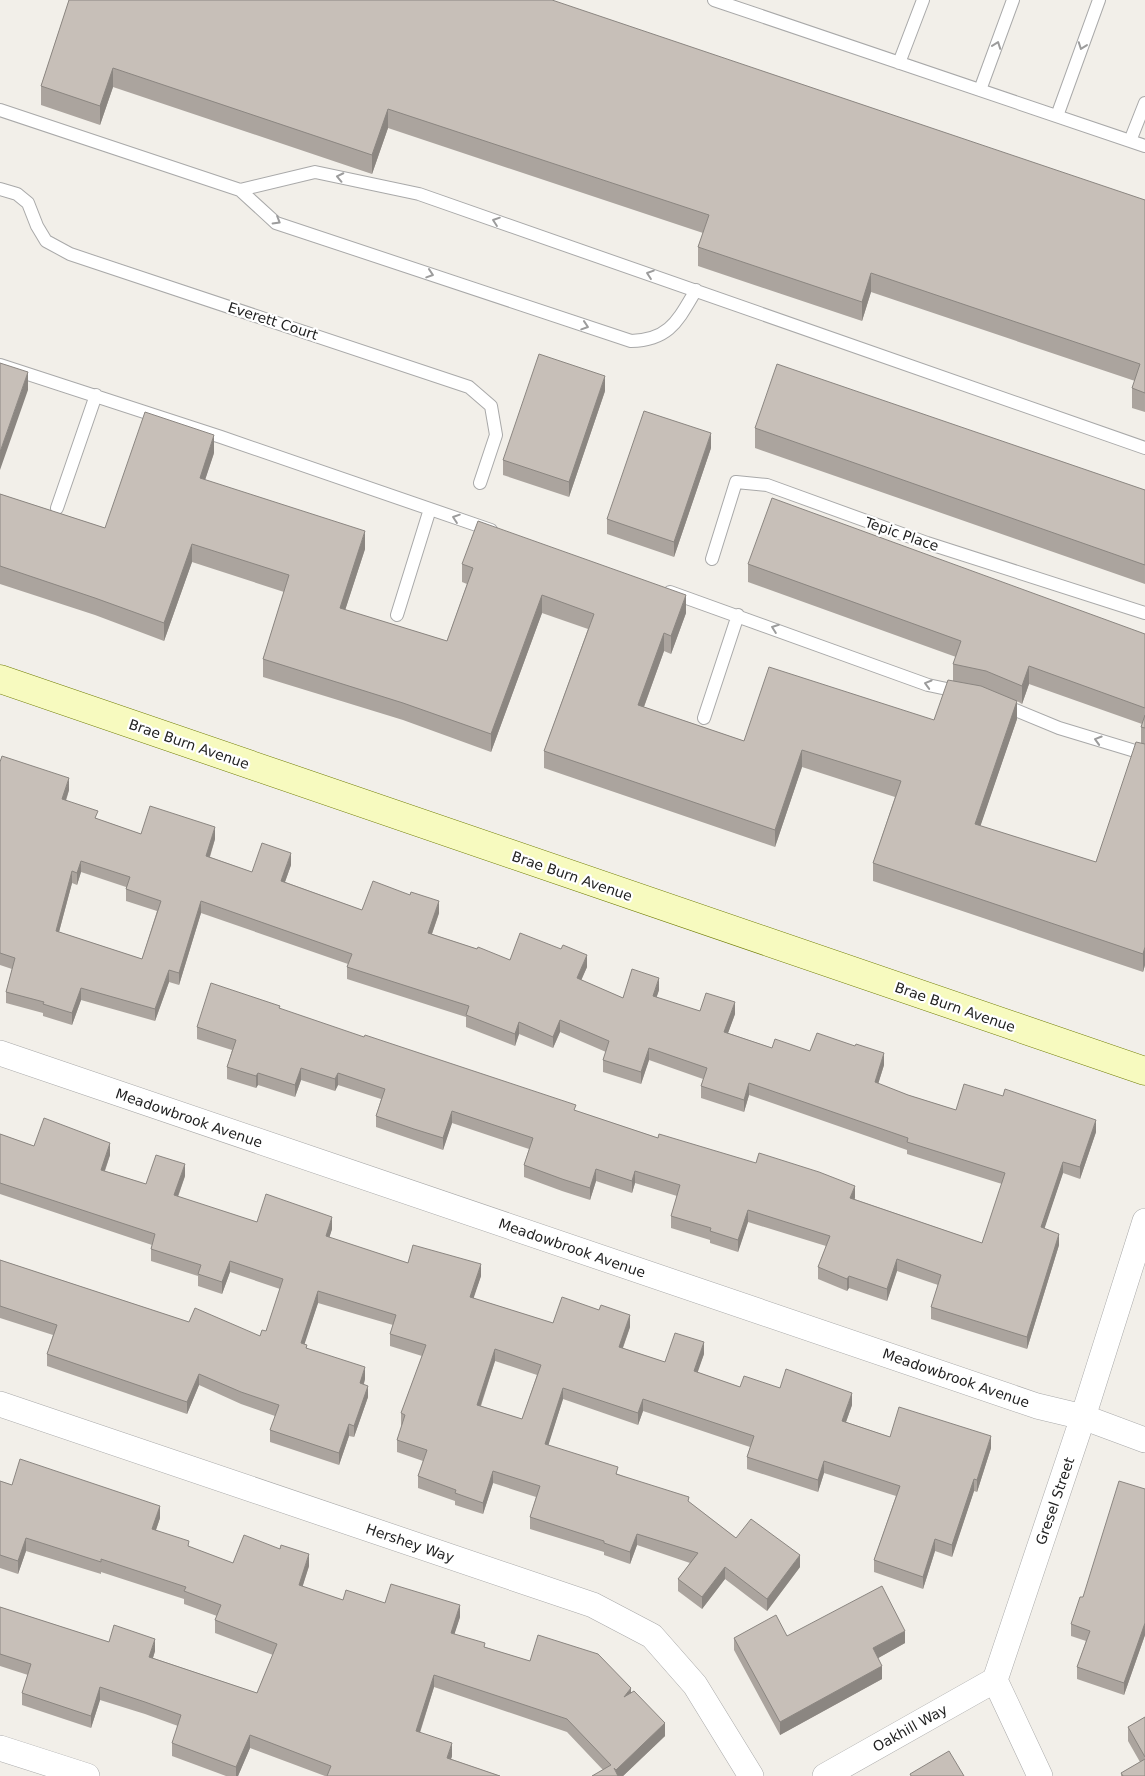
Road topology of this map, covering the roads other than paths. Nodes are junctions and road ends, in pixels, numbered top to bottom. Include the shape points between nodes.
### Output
1 (714, 0) edge
2 (923, 0) edge
3 (1013, 0) edge
4 (1099, 0) edge
5 (899, 63) junction
6 (980, 90) junction
7 (1145, 103) edge
8 (0, 110) edge
9 (1057, 116) junction
10 (1130, 140) junction
11 (1145, 146) edge
12 (0, 189) edge
13 (240, 190) junction
14 (696, 290) junction
15 (0, 365) edge
16 (96, 395) junction
17 (1145, 448) edge
18 (480, 483) dead end
19 (57, 508) dead end
20 (430, 509) junction
21 (505, 535) edge
22 (712, 559) dead end
23 (661, 589) edge
24 (1145, 613) edge
25 (397, 615) dead end
26 (738, 615) junction
27 (0, 679) edge
28 (974, 694) edge
29 (991, 700) edge
30 (704, 718) dead end
31 (1145, 754) edge
32 (0, 1053) edge
33 (1145, 1071) edge
34 (1145, 1221) edge
35 (0, 1404) edge
36 (1083, 1417) junction
37 (1145, 1440) edge
38 (995, 1680) junction
39 (0, 1748) edge
40 (87, 1776) edge
41 (751, 1776) edge
42 (826, 1776) edge
43 (1040, 1776) edge

1 - 5 lane
2 - 5 lane
6 -> 3 lane
4 -> 9 lane
5 - 6 lane
6 - 9 lane
7 - 10 lane
8 - 13 lane
9 - 10 lane
10 - 11 lane
12 - 18 lane, Everett Court via 17,194 28,203 46,241 70,254 469,387 491,406 496,435
14 -> 13 lane via 418,194 315,172
13 -> 14 lane via 276,223 632,341 648,341 675,326
14 - 17 lane
15 - 16 lane
16 - 19 lane
16 - 20 lane
21 -> 20 lane
20 - 25 lane
22 - 24 lane, Tepic Place via 736,482 767,485 927,543
23 - 26 lane
28 -> 26 lane via 928,685
26 - 30 lane
27 - 33 street, Brae Burn Avenue
31 -> 29 lane via 1059,728
32 - 36 street, Meadowbrook Avenue via 1037,1406
34 - 36 street, Gresel Street
35 - 41 street, Hershey Way via 593,1605 652,1636 696,1685
36 - 37 street, Meadowbrook Avenue
36 - 38 street, Gresel Street
38 - 42 street, Oakhill Way
38 - 43 street
39 - 40 street

